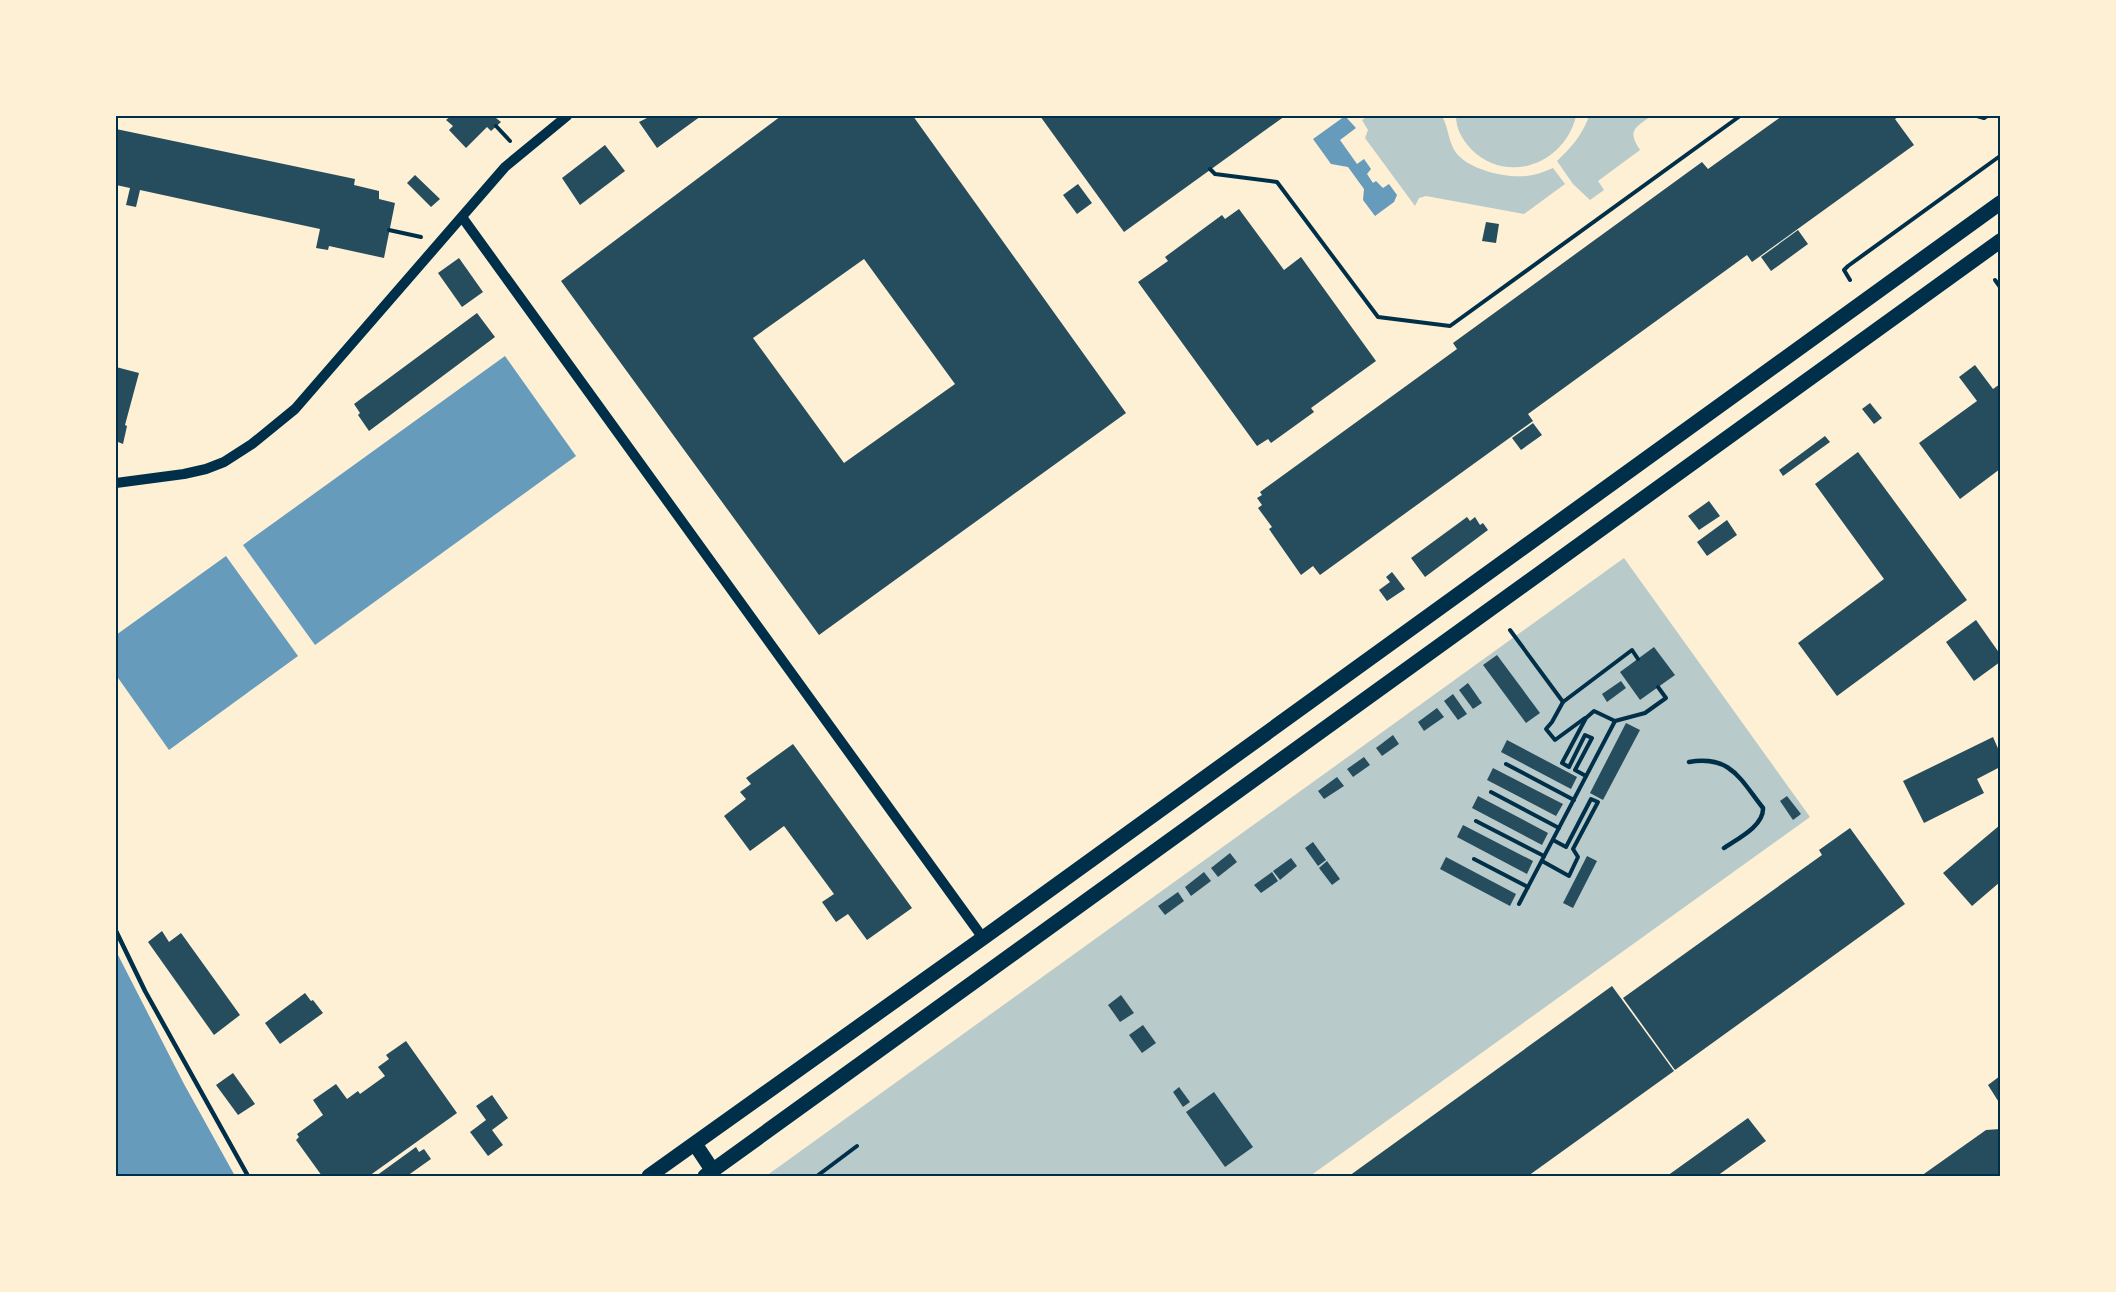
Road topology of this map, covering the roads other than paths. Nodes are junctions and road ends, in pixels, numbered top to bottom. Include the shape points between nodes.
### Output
1 (567, 116) edge
2 (2001, 203) edge
3 (462, 217) junction
4 (2001, 240) edge
5 (116, 483) edge
6 (1689, 762) dead end
7 (1724, 848) dead end
8 (116, 931) edge
9 (983, 938) junction
10 (695, 1144) junction
11 (712, 1174) edge
12 (248, 1176) edge
13 (649, 1176) edge

1 - 3 street via 505,166
2 - 9 main road
3 - 5 street via 295,409 252,444 206,469
3 - 9 street
4 - 11 main road
6 - 7 lane via 1720,763 1735,772 1763,808 1760,822
8 - 12 lane via 144,991
9 - 10 main road
10 - 11 main road
10 - 13 main road

